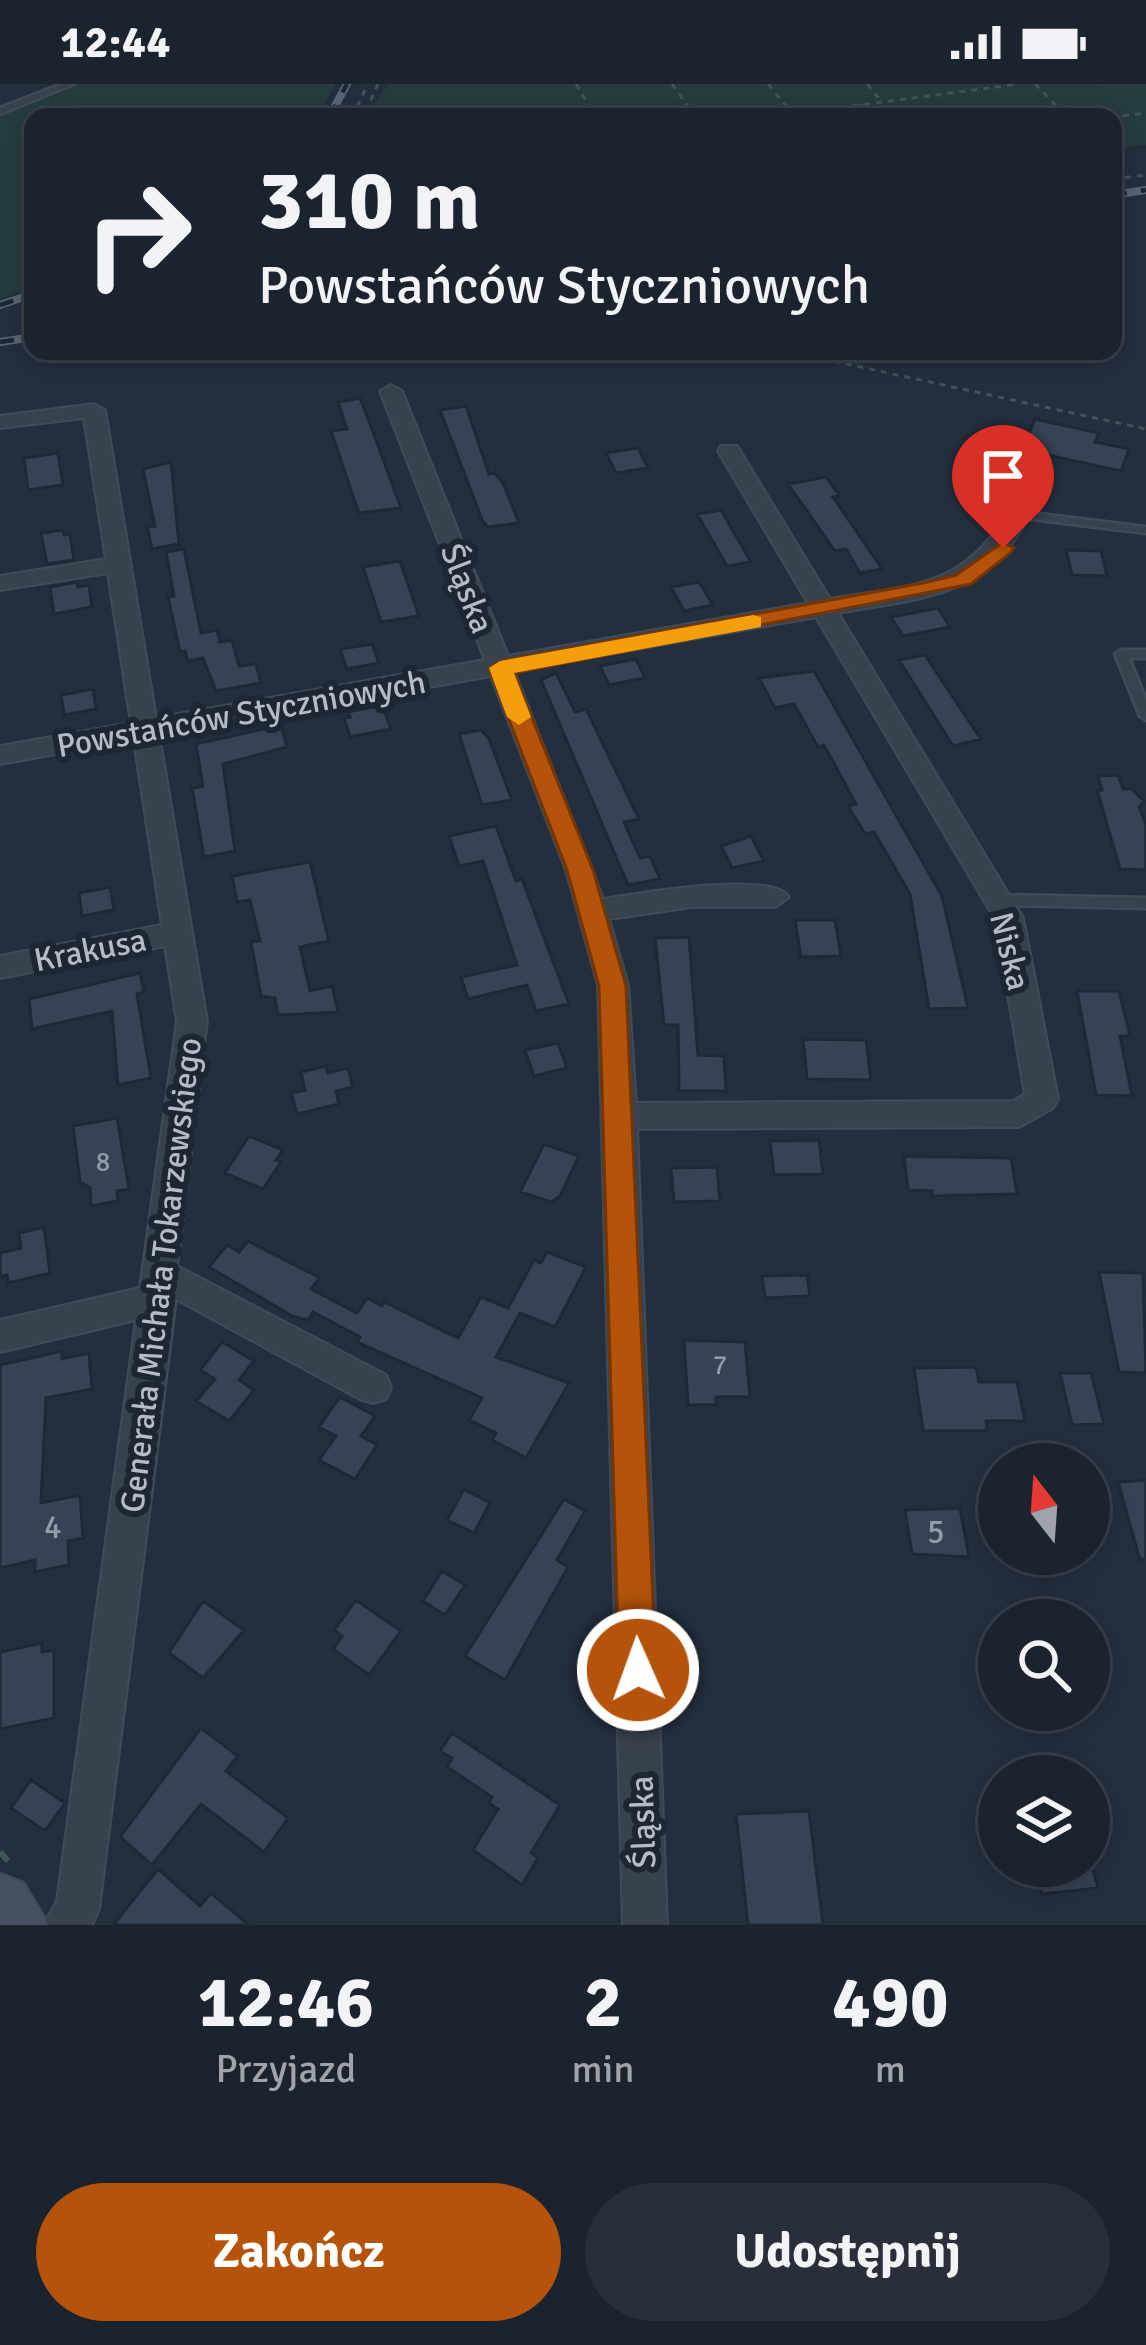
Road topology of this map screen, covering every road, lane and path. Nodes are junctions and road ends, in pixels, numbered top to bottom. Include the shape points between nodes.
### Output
1 (70, 84) edge
2 (768, 84) edge
3 (867, 84) edge
4 (1019, 84) edge
5 (1035, 84) edge
6 (882, 101) junction
7 (860, 104) junction
8 (788, 108) edge
9 (830, 108) edge
10 (863, 108) edge
11 (1059, 108) edge
12 (0, 111) edge
13 (828, 360) edge
14 (391, 392) dead end
15 (0, 422) edge
16 (1146, 429) edge
17 (729, 451) dead end
18 (1024, 460) dead end
19 (1018, 515) junction
20 (1146, 530) edge
21 (115, 565) junction
22 (0, 583) edge
23 (824, 609) junction
24 (1146, 654) edge
25 (500, 668) junction
26 (1146, 716) edge
27 (145, 730) junction
28 (0, 755) edge
29 (775, 897) dead end
30 (1000, 900) junction
31 (1146, 903) edge
32 (592, 911) junction
33 (180, 932) junction
34 (0, 967) edge
35 (621, 1117) junction
36 (160, 1289) junction
37 (0, 1336) edge
38 (294, 1363) dead end
39 (373, 1387) dead end
40 (0, 1906) edge
41 (16, 1925) edge
42 (66, 1925) edge
43 (645, 1925) edge

1 - 12 lane
2 - 8 path
3 - 6 path
4 - 6 path
5 - 11 path
6 - 7 path
7 - 9 path
7 - 10 path
13 - 16 path
14 - 25 street, Śląska
15 - 21 street, Generała Michała Tokarzewskiego via 94,410
17 - 23 street, Niska
18 - 19 lane
19 - 20 lane
19 - 23 street, Powstańców Styczniowych via 1003,548 964,580
21 - 22 street
21 - 27 street, Generała Michała Tokarzewskiego
23 - 25 street, Powstańców Styczniowych
23 - 30 street, Niska
24 - 26 lane via 1121,654
25 - 27 street, Powstańców Styczniowych
25 - 32 street, Śląska
27 - 28 street, Powstańców Styczniowych
27 - 33 street, Generała Michała Tokarzewskiego
29 - 32 street via 692,897
30 - 31 lane
30 - 35 street, Niska via 1042,1099 1019,1114
32 - 35 street, Śląska via 613,986
33 - 34 street, Krakusa
33 - 36 street, Generała Michała Tokarzewskiego via 192,1021
35 - 43 street, Śląska
36 - 37 street
36 - 38 street
36 - 39 street
36 - 42 street, Generała Michała Tokarzewskiego via 77,1909
40 - 41 main road

